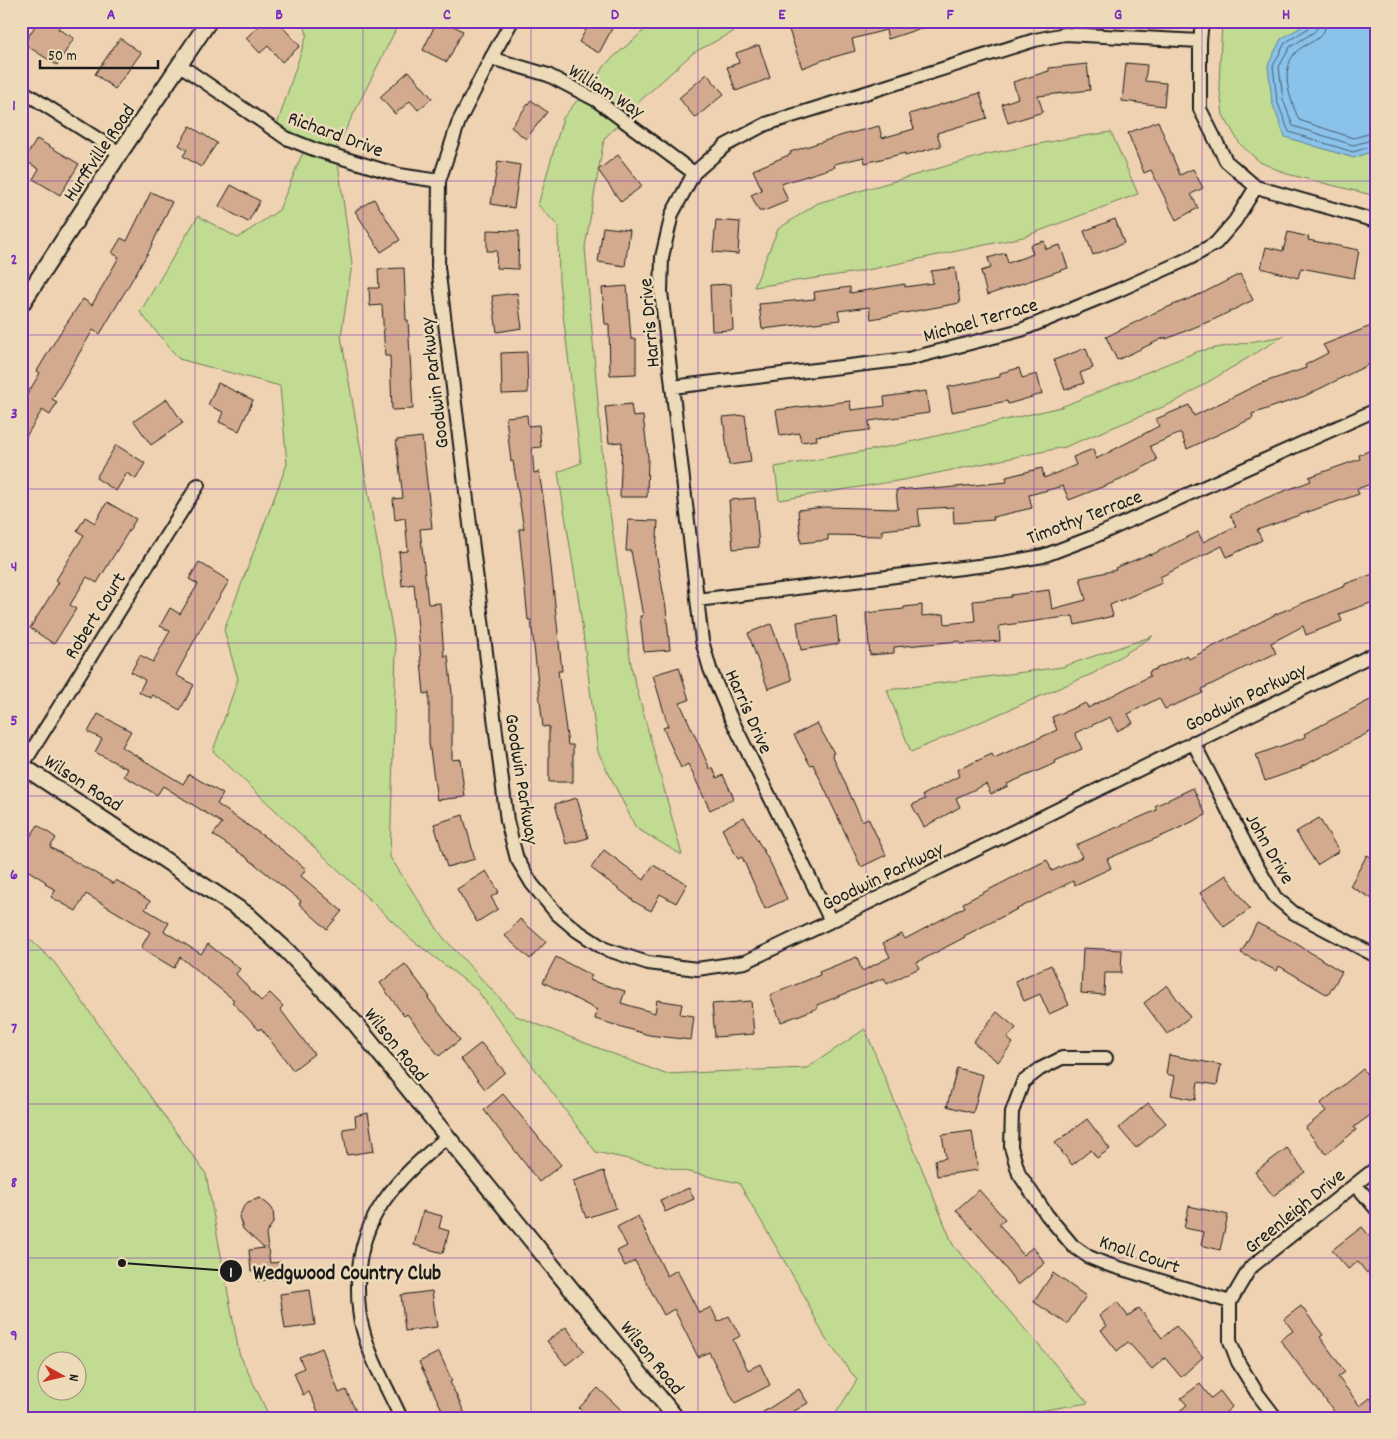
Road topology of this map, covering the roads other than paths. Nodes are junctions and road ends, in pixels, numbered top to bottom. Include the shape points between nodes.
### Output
1 (209, 21) edge
2 (512, 21) edge
3 (1202, 21) edge
4 (1200, 41) junction
5 (491, 58) junction
6 (180, 65) junction
7 (21, 90) edge
8 (120, 153) junction
9 (694, 173) junction
10 (439, 181) junction
11 (1256, 187) junction
12 (1376, 221) edge
13 (21, 305) edge
14 (672, 387) junction
15 (1376, 410) edge
16 (198, 485) dead end
17 (697, 600) junction
18 (1376, 653) edge
19 (1194, 742) junction
20 (22, 765) edge
21 (831, 921) junction
22 (1376, 956) edge
23 (1106, 1058) dead end
24 (447, 1137) junction
25 (1376, 1168) edge
26 (1356, 1184) junction
27 (1376, 1209) edge
28 (1230, 1302) junction
29 (401, 1418) edge
30 (676, 1418) edge
31 (1276, 1418) edge

1 - 6 street, Hurffville Road
2 - 5 street, Goodwin Parkway
3 - 4 street
4 - 9 street, Harris Drive via 1064,34 1035,40 766,124 726,145
4 - 11 street via 1200,109 1226,161
5 - 9 street, William Way via 548,75 596,100
5 - 10 street, Goodwin Parkway via 459,121
6 - 8 street, Hurffville Road
6 - 10 street, Richard Drive via 286,138 400,175
7 - 8 street
8 - 13 street, Hurffville Road
9 - 14 street, Harris Drive via 672,214 662,257 661,292
10 - 21 street, Goodwin Parkway via 438,267 506,812 517,859 532,884 557,914 576,930 605,949 648,963 697,969 745,962
11 - 12 street
11 - 14 street, Michael Terrace via 1235,221 1216,243 1119,290 1021,330 908,359
14 - 17 street, Harris Drive
15 - 17 street, Timothy Terrace via 1093,537 1042,556
16 - 20 street, Robert Court
17 - 21 street, Harris Drive via 702,641 710,669
18 - 19 street, Goodwin Parkway
19 - 21 street, Goodwin Parkway
19 - 22 street, John Drive via 1275,897 1294,913
20 - 24 street, Wilson Road via 248,915 288,951 354,1022
23 - 28 street, Knoll Court via 1062,1058 1023,1082 1012,1112 1011,1147 1019,1174 1047,1215 1073,1246 1089,1258
24 - 29 street via 408,1170 379,1207 369,1225 359,1259 358,1308 362,1330
24 - 30 street, Wilson Road
25 - 26 street, Greenleigh Drive
26 - 27 street
26 - 28 street, Greenleigh Drive via 1250,1268
28 - 31 street via 1230,1341 1238,1362

